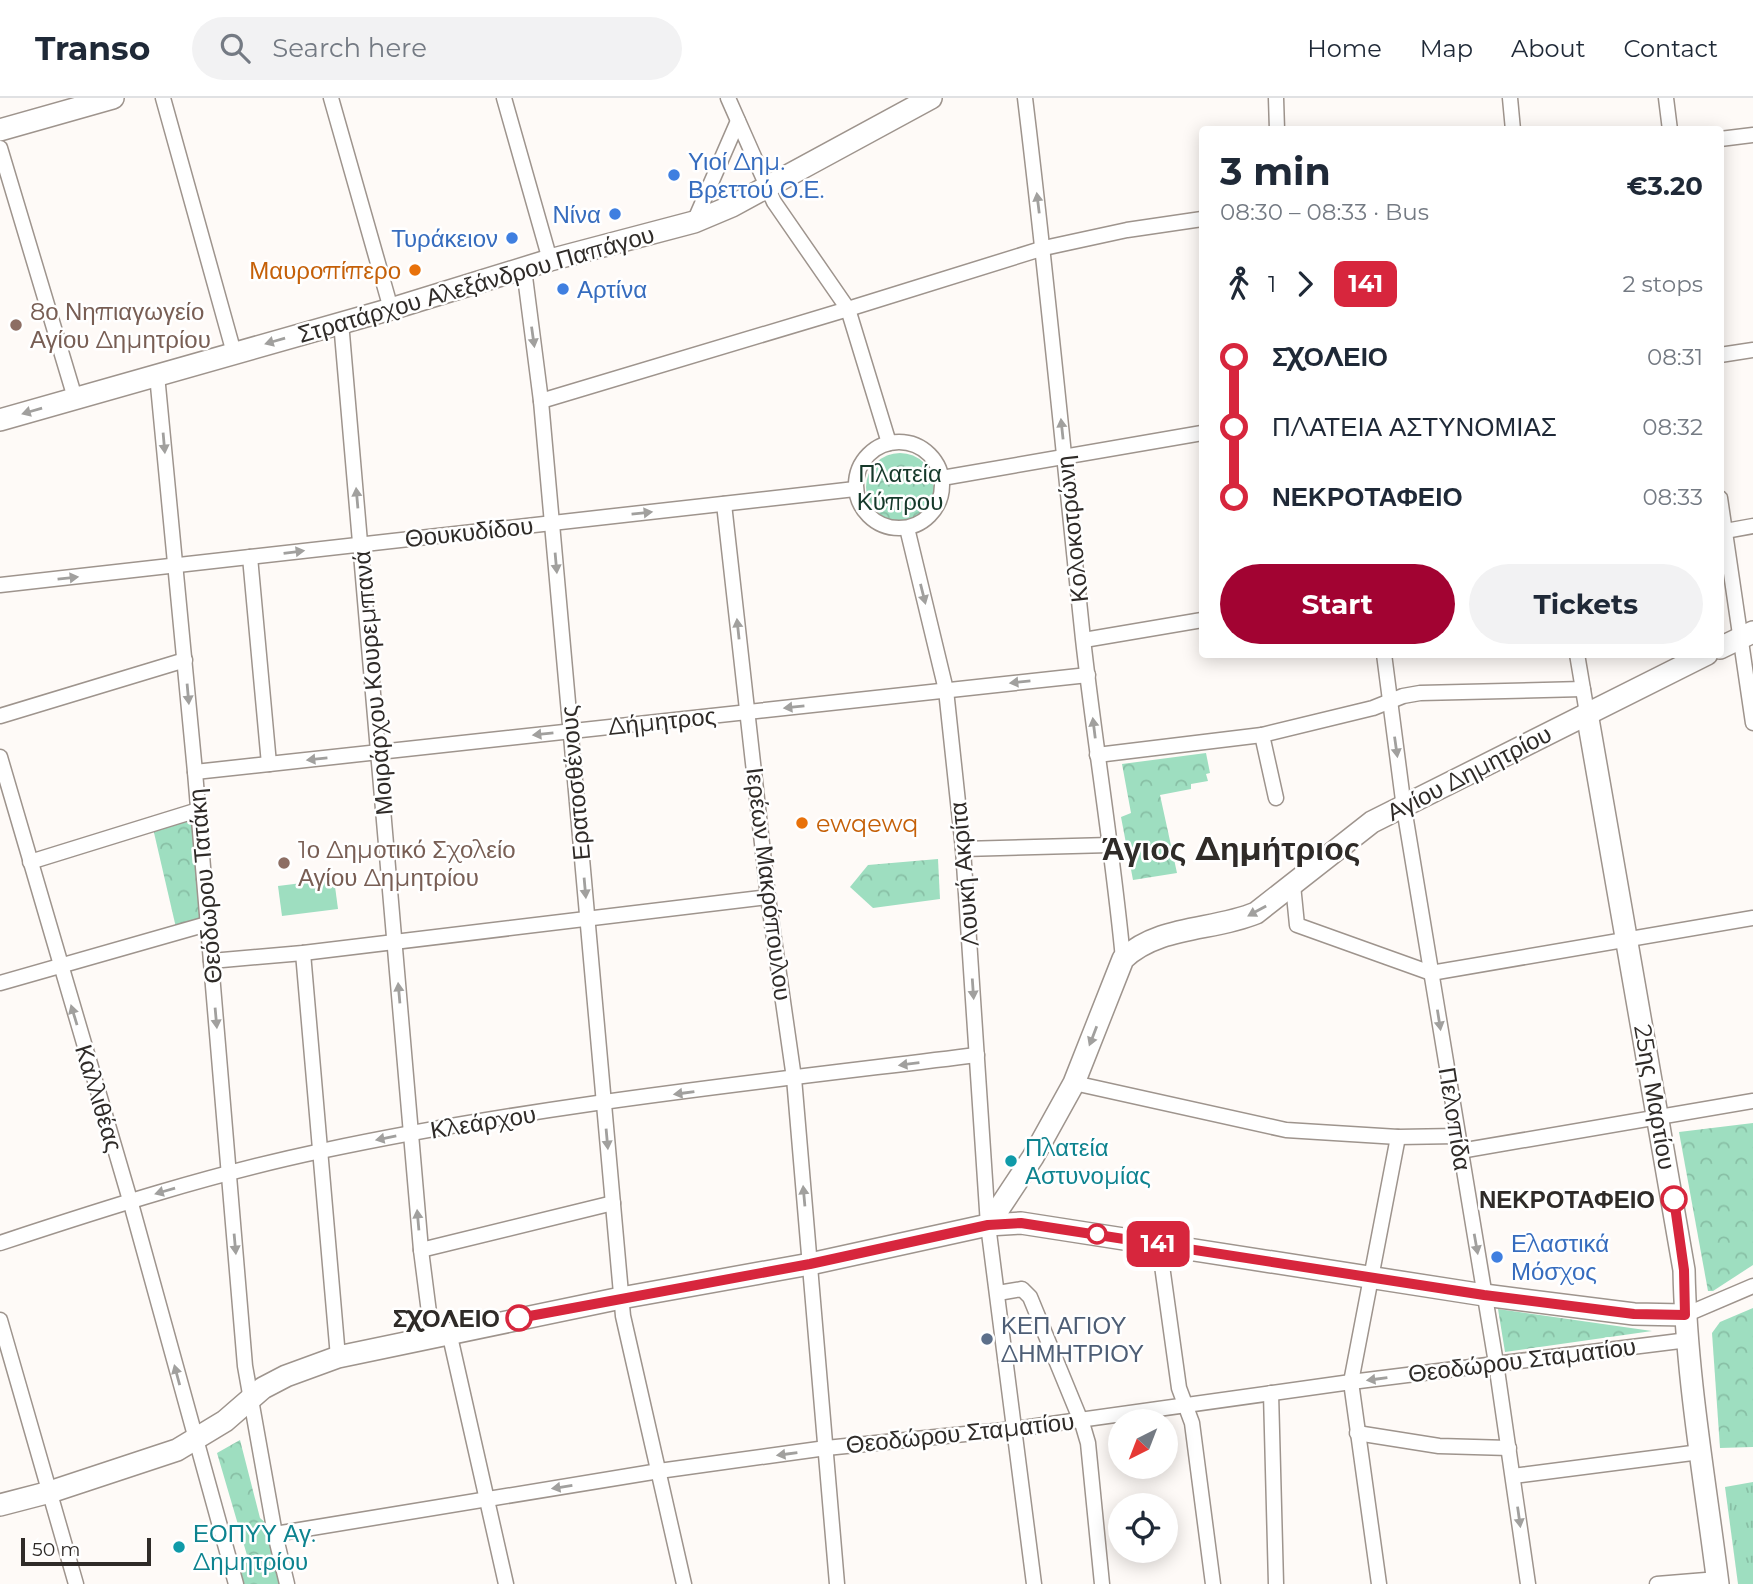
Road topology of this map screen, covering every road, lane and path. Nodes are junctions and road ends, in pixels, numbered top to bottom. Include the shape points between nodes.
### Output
1 (113, 98) edge
2 (163, 98) edge
3 (331, 98) edge
4 (505, 98) edge
5 (728, 98) edge
6 (931, 98) edge
7 (1025, 98) edge
8 (1276, 98) edge
9 (1510, 98) edge
10 (1666, 98) edge
11 (905, 104) edge
12 (738, 121) junction
13 (1277, 126) edge
14 (1513, 126) edge
15 (1670, 126) edge
16 (0, 130) edge
17 (1753, 135) edge
18 (1724, 139) edge
19 (0, 148) edge
20 (766, 188) junction
21 (1199, 219) edge
22 (694, 222) junction
23 (1044, 248) junction
24 (550, 260) junction
25 (524, 269) junction
26 (391, 309) junction
27 (848, 309) junction
28 (341, 322) junction
29 (1753, 349) edge
30 (234, 353) junction
31 (1724, 354) edge
32 (157, 375) junction
33 (75, 398) junction
34 (541, 401) junction
35 (0, 420) edge
36 (1199, 434) edge
37 (889, 443) junction
38 (1065, 456) junction
39 (942, 478) junction
40 (855, 489) junction
41 (724, 504) junction
42 (552, 523) junction
43 (1753, 526) edge
44 (907, 528) junction
45 (1724, 532) edge
46 (1724, 541) edge
47 (361, 544) junction
48 (250, 557) junction
49 (175, 565) junction
50 (0, 585) edge
51 (1199, 621) edge
52 (1746, 635) edge
53 (1084, 640) junction
54 (1724, 646) edge
55 (1384, 658) edge
56 (1578, 658) edge
57 (1699, 658) edge
58 (185, 660) junction
59 (1088, 675) junction
60 (1583, 689) junction
61 (946, 690) junction
62 (1390, 702) junction
63 (747, 712) junction
64 (1587, 713) junction
65 (0, 716) edge
66 (1753, 723) edge
67 (571, 731) junction
68 (1262, 735) junction
69 (379, 752) junction
70 (1097, 755) junction
71 (0, 757) edge
72 (269, 764) junction
73 (195, 772) junction
74 (1276, 798) dead end
75 (1404, 808) junction
76 (198, 810) junction
77 (1110, 845) junction
78 (963, 849) junction
79 (30, 862) junction
80 (1293, 885) junction
81 (768, 897) junction
82 (587, 918) junction
83 (1753, 918) edge
84 (207, 924) junction
85 (1627, 941) junction
86 (395, 942) junction
87 (303, 953) junction
88 (1123, 959) junction
89 (211, 961) junction
90 (60, 966) junction
91 (1431, 973) junction
92 (0, 983) edge
93 (977, 1055) junction
94 (794, 1078) junction
95 (1074, 1083) junction
96 (1753, 1101) edge
97 (604, 1103) junction
98 (1659, 1116) junction
99 (411, 1133) junction
100 (1457, 1136) junction
101 (1398, 1137) junction
102 (319, 1151) junction
103 (1460, 1151) junction
104 (229, 1173) junction
105 (130, 1200) junction
106 (613, 1203) junction
107 (988, 1225) junction
108 (0, 1243) edge
109 (1159, 1244) junction
110 (421, 1250) junction
111 (810, 1264) junction
112 (1373, 1276) junction
113 (1753, 1286) edge
114 (998, 1293) junction
115 (1484, 1295) junction
116 (621, 1297) junction
117 (1685, 1315) junction
118 (0, 1320) edge
119 (441, 1334) junction
120 (1688, 1340) junction
121 (338, 1357) junction
122 (1496, 1363) junction
123 (1351, 1382) junction
124 (1270, 1393) junction
125 (251, 1398) junction
126 (1186, 1406) junction
127 (1080, 1420) junction
128 (1015, 1429) junction
129 (1357, 1433) junction
130 (195, 1441) junction
131 (826, 1448) junction
132 (1509, 1448) junction
133 (1700, 1452) junction
134 (659, 1471) junction
135 (1513, 1476) junction
136 (50, 1492) junction
137 (488, 1499) junction
138 (0, 1505) edge
139 (275, 1534) junction
140 (1718, 1581) edge
141 (76, 1584) edge
142 (236, 1584) edge
143 (288, 1584) edge
144 (506, 1584) edge
145 (684, 1584) edge
146 (837, 1584) edge
147 (1034, 1584) edge
148 (1102, 1584) edge
149 (1213, 1584) edge
150 (1276, 1584) edge
151 (1379, 1584) edge
152 (1528, 1584) edge
153 (1657, 1584) edge

1 - 16 main road
2 - 30 street
3 - 26 street
4 - 24 street
5 - 12 street
6 - 11 main road, Στρατάρχου Αλεξάνδρου Παπάγου
23 -> 7 street, Κολοκοτρώνη
8 - 13 street
9 - 14 street
10 - 15 street
11 - 20 main road, Στρατάρχου Αλεξάνδρου Παπάγου
12 - 20 street
12 - 22 street
17 - 18 street
19 - 33 street
20 - 22 main road, Στρατάρχου Αλεξάνδρου Παπάγου
20 - 27 street
21 - 23 street
22 - 24 main road, Στρατάρχου Αλεξάνδρου Παπάγου
23 - 27 street
38 -> 23 street, Κολοκοτρώνη
24 - 25 main road, Στρατάρχου Αλεξάνδρου Παπάγου
25 - 26 main road, Στρατάρχου Αλεξάνδρου Παπάγου
25 -> 34 street, Ερατοσθένους
26 - 28 main road, Στρατάρχου Αλεξάνδρου Παπάγου
27 - 34 street
27 - 37 street
28 -> 30 main road, Στρατάρχου Αλεξάνδρου Παπάγου
47 -> 28 street, Μοιράρχου Κουρεμπανά
29 - 31 street
30 - 32 main road, Στρατάρχου Αλεξάνδρου Παπάγου
32 - 33 main road, Στρατάρχου Αλεξάνδρου Παπάγου
32 -> 49 street, Θεόδωρου Τατάκη
33 -> 35 main road, Στρατάρχου Αλεξάνδρου Παπάγου
34 - 42 street, Ερατοσθένους
36 - 38 street
37 - 39 street via 911,443 926,451
37 - 40 street via 866,457
38 - 39 street
38 - 53 street, Κολοκοτρώνη
39 - 44 street via 941,497 934,510 924,521
40 - 41 street, Θουκυδίδου
40 - 44 street via 872,519 888,527
42 -> 41 street, Θουκυδίδου
63 -> 41 street, Ιερέων Μακρόπουλου
42 - 47 street, Θουκυδίδου
42 -> 67 street, Ερατοσθένους
43 - 45 street
44 -> 61 street, Λουκή Ακρίτα
46 - 52 street
48 -> 47 street, Θουκυδίδου
47 - 69 street, Μοιράρχου Κουρεμπανά
48 - 49 street, Θουκυδίδου
48 - 72 street
50 -> 49 street, Θουκυδίδου
49 - 58 street, Θεόδωρου Τατάκη
51 - 53 street
52 - 54 main road
52 - 66 street
53 - 59 street, Κολοκοτρώνη
55 - 62 street, Πελοπίδα
56 - 60 street, 25ης Μαρτίου
57 - 64 main road, Αγίου Δημητρίου
58 - 65 street
58 -> 73 street, Θεόδωρου Τατάκη
59 -> 61 street, Δήμητρος
70 -> 59 street, Κολοκοτρώνη
60 - 62 street via 1420,693
60 - 64 street, 25ης Μαρτίου
61 -> 63 street, Δήμητρος
61 - 78 street, Λουκή Ακρίτα
62 - 68 street
62 -> 75 street, Πελοπίδα
63 - 67 street, Δήμητρος
63 - 81 street, Ιερέων Μακρόπουλου
64 - 75 main road, Αγίου Δημητρίου
64 - 85 main road, 25ης Μαρτίου
67 -> 69 street, Δήμητρος
67 -> 82 street, Ερατοσθένους
68 - 70 street
68 - 74 street
69 -> 72 street, Δήμητρος
69 - 86 street, Μοιράρχου Κουρεμπανά
70 - 77 street, Κολοκοτρώνη
71 - 79 street, Καλλιθέας
72 - 73 street, Δήμητρος
73 - 76 street, Θεόδωρου Τατάκη
75 - 80 main road, Αγίου Δημητρίου via 1372,822
75 - 91 street, Πελοπίδα
76 - 79 street
76 - 84 street, Θεόδωρου Τατάκη
77 - 78 street
77 - 88 street, Κολοκοτρώνη
78 -> 93 street, Λουκή Ακρίτα
79 - 90 street, Καλλιθέας
80 -> 88 main road, Αγίου Δημητρίου via 1256,913 1155,938
80 - 91 street via 1297,925
81 - 82 street
81 - 94 street, Ιερέων Μακρόπουλου
82 - 86 street
82 - 97 street, Ερατοσθένους
83 - 85 street
84 - 89 street, Θεόδωρου Τατάκη
84 - 90 street
85 - 91 street
85 - 98 main road, 25ης Μαρτίου
86 - 87 street
99 -> 86 street, Μοιράρχου Κουρεμπανά
87 - 89 street
87 - 102 street
88 -> 95 main road
89 -> 104 street, Θεόδωρου Τατάκη
90 - 92 street
105 -> 90 street, Καλλιθέας
91 -> 100 street, Πελοπίδα
93 -> 94 street, Κλεάρχου
93 - 107 street, Λουκή Ακρίτα
94 -> 97 street, Κλεάρχου
111 -> 94 street, Ιερέων Μακρόπουλου
95 - 101 street via 1286,1130
95 - 107 main road via 1034,1157
96 - 98 street
97 - 99 street, Κλεάρχου
97 -> 106 street, Ερατοσθένους
98 - 103 street
98 - 117 main road, 25ης Μαρτίου via 1684,1270
99 -> 102 street, Κλεάρχου
110 -> 99 street, Μοιράρχου Κουρεμπανά
100 - 101 street
100 - 103 street, Πελοπίδα
101 - 112 street
102 - 104 street, Κλεάρχου
102 - 121 street
103 -> 115 street, Πελοπίδα
104 -> 105 street, Κλεάρχου
104 -> 125 street, Θεόδωρου Τατάκη
105 - 108 street, Κλεάρχου
130 -> 105 street, Καλλιθέας
106 - 110 street
106 - 116 street, Ερατοσθένους
107 - 109 main road via 1021,1223
107 - 111 main road
107 - 114 street, Λουκή Ακρίτα
109 - 112 main road
109 - 126 street via 1179,1388
110 - 119 street, Μοιράρχου Κουρεμπανά
111 - 116 main road
111 - 131 street, Ιερέων Μακρόπουλου
112 - 115 main road
112 - 123 street
113 - 117 street
114 - 127 street via 1022,1289 1030,1297
114 - 128 street, Λουκή Ακρίτα
115 - 117 main road via 1634,1314
115 - 122 street, Πελοπίδα
116 - 119 main road
116 - 134 street, Ερατοσθένους
117 - 120 main road, 25ης Μαρτίου
118 - 136 street
119 - 121 main road
119 - 137 street, Μοιράρχου Κουρεμπανά
120 - 122 street, Θεοδώρου Σταματίου
120 - 133 main road, 25ης Μαρτίου
121 - 125 main road via 286,1376
122 -> 123 street, Θεοδώρου Σταματίου
122 - 132 street, Πελοπίδα
123 - 124 street, Θεοδώρου Σταματίου
123 - 129 street
124 - 126 street, Θεοδώρου Σταματίου
124 - 150 street
125 - 130 main road
125 - 139 street, Θεόδωρου Τατάκη
126 - 127 street, Θεοδώρου Σταματίου
126 - 149 street
127 - 128 street, Θεοδώρου Σταματίου
127 - 148 street via 1088,1443
128 - 131 street, Θεοδώρου Σταματίου
128 - 147 street, Λουκή Ακρίτα
129 - 132 street via 1439,1446
129 - 151 street
130 - 136 main road
130 - 142 street, Καλλιθέας
131 -> 134 street, Θεοδώρου Σταματίου
131 - 146 street, Ιερέων Μακρόπουλου
132 - 135 street, Πελοπίδα
133 - 135 street
133 - 140 main road, 25ης Μαρτίου
134 -> 137 street, Θεοδώρου Σταματίου
134 - 145 street, Ερατοσθένους
135 -> 152 street, Πελοπίδα
136 - 138 main road
136 - 141 street
137 - 139 street, Θεοδώρου Σταματίου
137 - 144 street, Μοιράρχου Κουρεμπανά
139 - 143 street, Θεόδωρου Τατάκη
140 - 153 street

